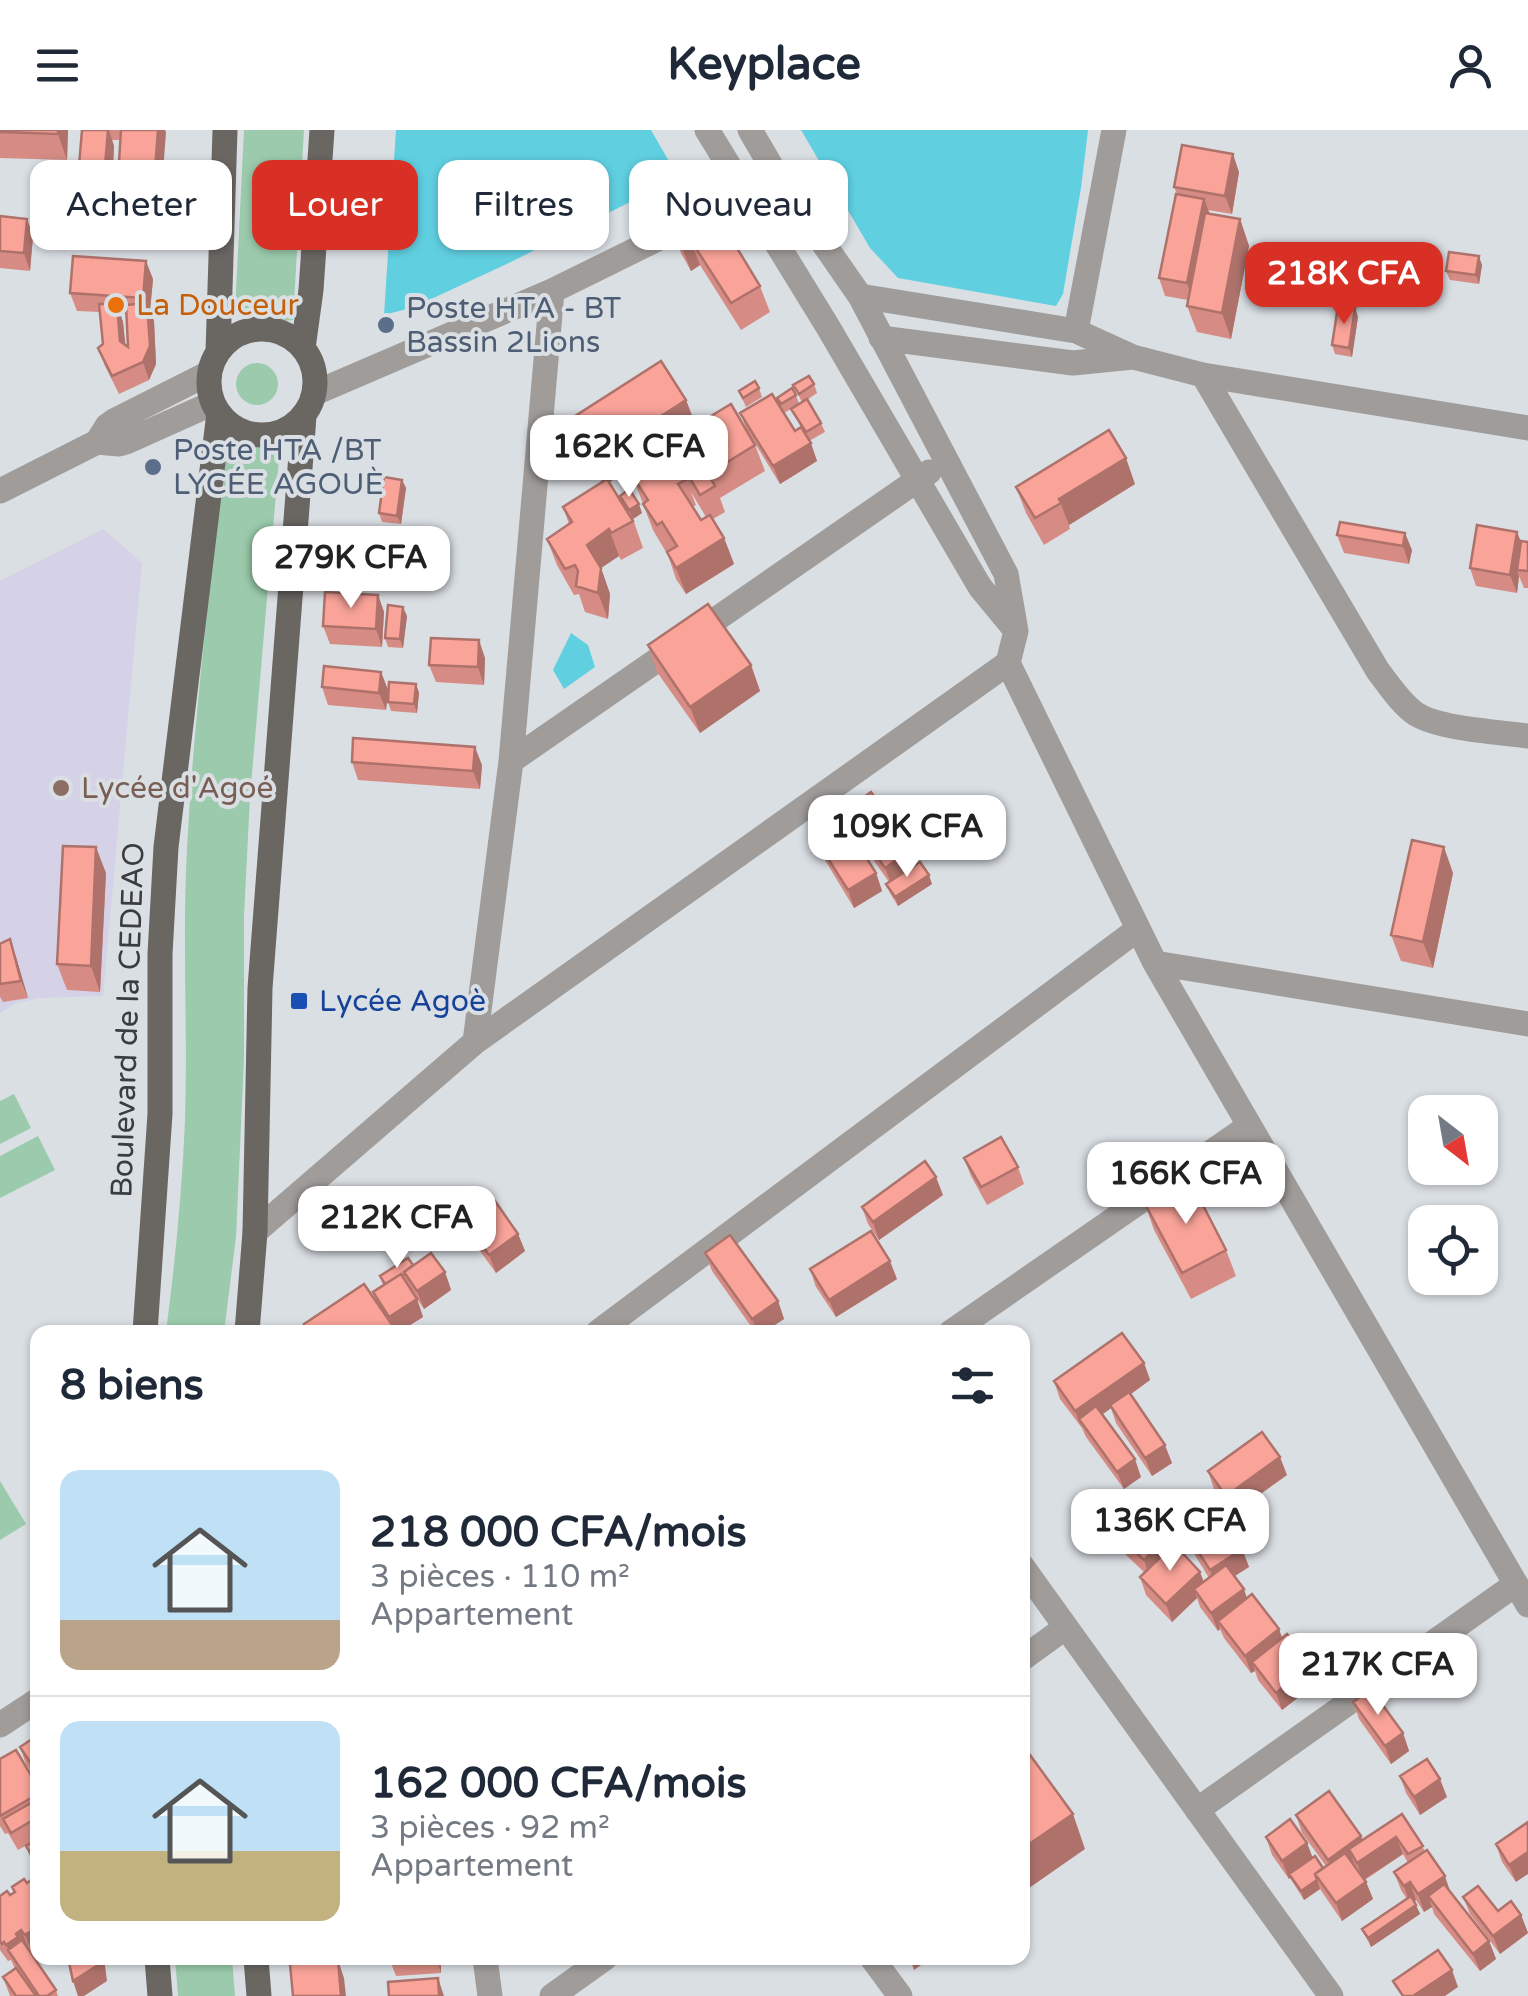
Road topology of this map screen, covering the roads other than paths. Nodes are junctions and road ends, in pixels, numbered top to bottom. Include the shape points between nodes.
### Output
1 (225, 130) edge
2 (322, 130) edge
3 (707, 130) edge
4 (750, 130) edge
5 (1114, 130) edge
6 (725, 160) edge
7 (768, 160) edge
8 (637, 250) edge
9 (780, 250) edge
10 (828, 250) edge
11 (552, 291) junction
12 (860, 296) junction
13 (1076, 331) junction
14 (882, 338) junction
15 (303, 348) junction
16 (1133, 356) junction
17 (214, 363) junction
18 (1203, 375) junction
19 (309, 404) junction
20 (216, 408) junction
21 (1528, 428) edge
22 (97, 442) junction
23 (946, 461) junction
24 (918, 479) junction
25 (0, 491) edge
26 (1016, 631) junction
27 (1008, 663) junction
28 (1528, 736) edge
29 (511, 761) junction
30 (1138, 929) junction
31 (1155, 963) junction
32 (1528, 1024) edge
33 (475, 1042) junction
34 (1249, 1126) junction
35 (256, 1232) junction
36 (145, 1325) edge
37 (247, 1325) edge
38 (607, 1325) edge
39 (961, 1325) edge
40 (1030, 1577) edge
41 (1522, 1594) edge
42 (1066, 1627) junction
43 (1030, 1653) edge
44 (30, 1705) edge
45 (0, 1725) edge
46 (1197, 1810) junction
47 (156, 1965) edge
48 (257, 1965) edge
49 (486, 1965) edge
50 (595, 1965) edge
51 (877, 1965) edge
52 (154, 1992) edge
53 (259, 1996) edge
54 (490, 1996) edge
55 (552, 1996) edge
56 (900, 1996) edge
57 (1331, 1996) edge

1 - 17 main road
2 - 15 main road
3 - 6 street
4 - 7 street
5 - 13 street
8 - 11 street
9 - 24 street
10 - 12 street
11 - 19 street
11 - 29 street
12 - 13 street
12 - 14 street
13 - 16 street
14 - 16 street via 1073,363
14 - 23 street
15 - 17 main road via 283,333 259,329 236,336
15 - 19 main road via 314,369
16 - 18 street
17 - 20 main road via 209,388
17 - 22 street via 114,421
18 - 21 street
18 - 28 street via 1395,694 1417,714 1445,724
19 - 20 main road via 284,431 260,436 237,429
19 - 35 main road via 260,988
20 - 22 street via 126,442
20 - 36 main road, Boulevard de la CEDEAO via 166,847 160,1114
22 - 25 street
23 - 24 street
23 - 26 street via 1006,574
24 - 26 street via 980,588
24 - 29 street
26 - 27 street
27 - 30 street
27 - 33 street
29 - 33 street
30 - 31 street
30 - 38 street
31 - 32 street
31 - 34 street
33 - 35 street
34 - 39 street
34 - 41 street
35 - 37 main road
40 - 42 street
41 - 46 street
42 - 43 street
42 - 46 street
44 - 45 street
46 - 57 street
47 - 52 main road
48 - 53 main road
49 - 54 street
50 - 55 street
51 - 56 street

